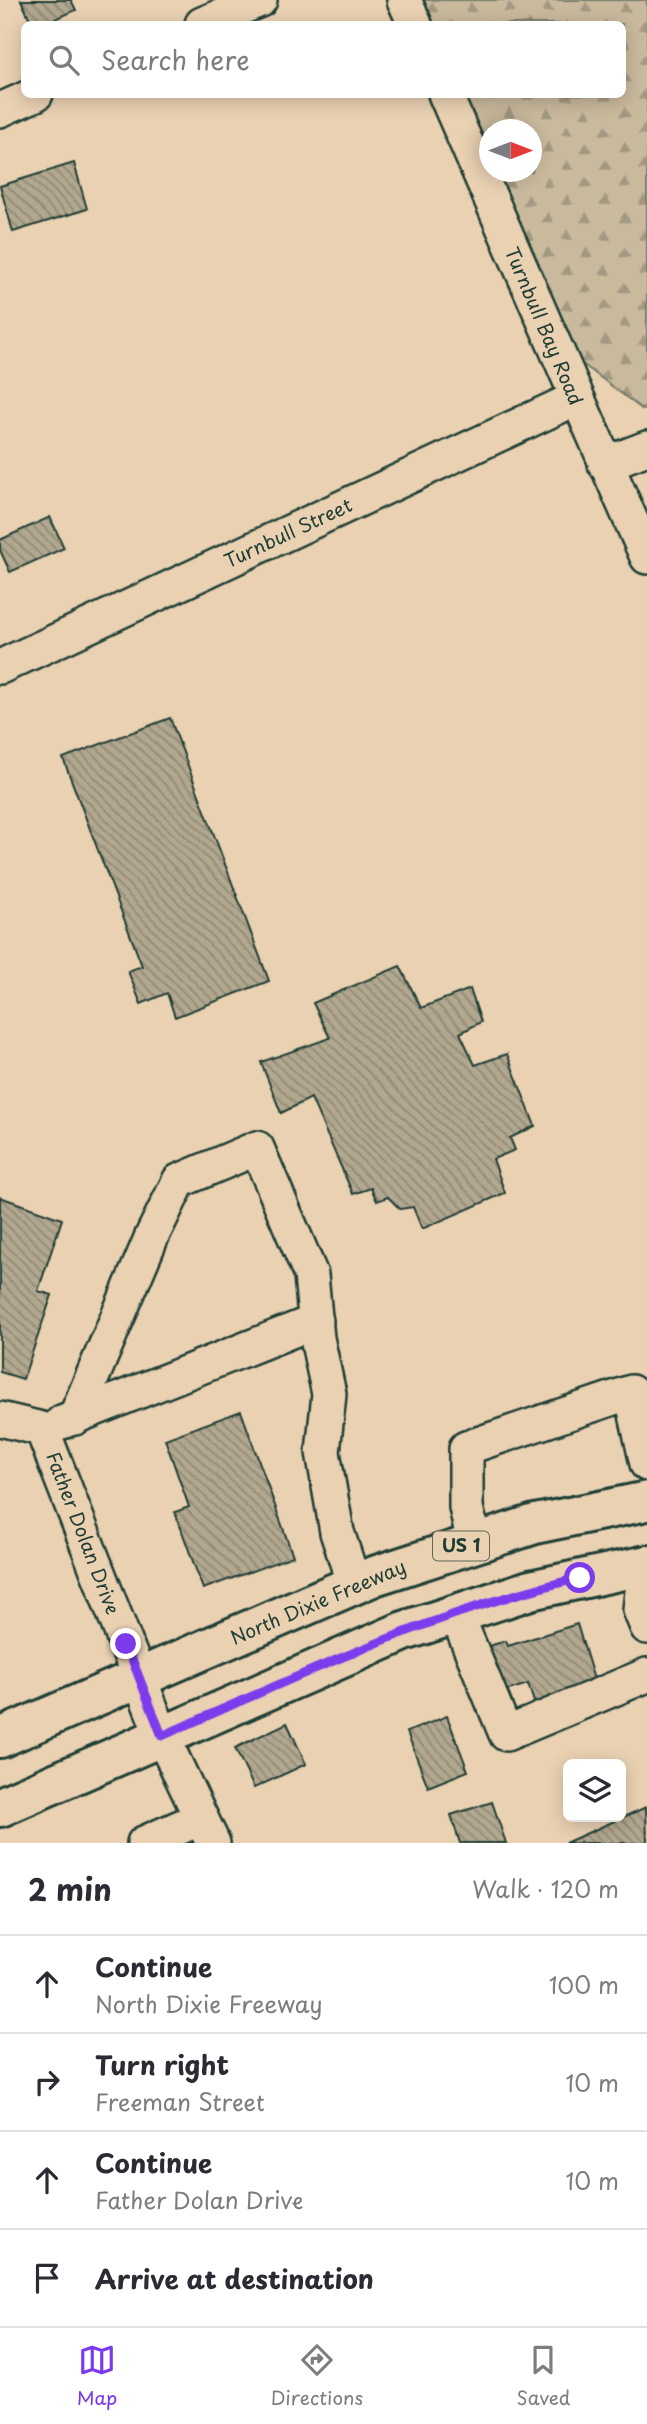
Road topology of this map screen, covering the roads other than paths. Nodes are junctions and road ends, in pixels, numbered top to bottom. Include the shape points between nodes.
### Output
1 (260, 0) edge
2 (404, 0) edge
3 (209, 21) edge
4 (414, 21) edge
5 (27, 98) edge
6 (447, 98) edge
7 (0, 110) edge
8 (575, 398) junction
9 (647, 448) edge
10 (605, 464) junction
11 (647, 557) edge
12 (0, 667) edge
13 (316, 1321) junction
14 (75, 1418) junction
15 (14, 1425) edge
16 (647, 1464) edge
17 (647, 1501) edge
18 (474, 1542) junction
19 (646, 1565) edge
20 (354, 1584) junction
21 (456, 1613) junction
22 (647, 1627) edge
23 (647, 1675) edge
24 (139, 1677) junction
25 (162, 1736) junction
26 (0, 1738) edge
27 (0, 1807) edge
28 (207, 1830) edge
29 (144, 1843) edge

1 - 3 street
2 - 4 street
5 - 7 street
6 - 8 street, Turnbull Bay Road
8 - 10 street, Turnbull Bay Road
8 - 12 street, Turnbull Street
9 - 10 street
10 - 11 street, Turnbull Bay Road
13 - 14 street
13 - 14 street via 311,1275 257,1148 179,1181
13 - 20 street via 329,1394 323,1452 337,1532
14 - 15 street
15 - 24 street, Father Dolan Drive
16 - 18 street via 631,1392 466,1448 466,1507
17 - 18 main road, North Dixie Freeway / US 1
18 - 20 main road, North Dixie Freeway / US 1
19 - 21 main road via 530,1590
19 - 22 street via 640,1610
20 - 24 main road, North Dixie Freeway / US 1
21 - 23 street via 506,1734
21 - 25 main road
24 - 25 street, Father Dolan Drive
24 - 26 main road, North Dixie Freeway / US 1
25 - 27 main road
25 - 28 street, Father Dolan Drive
28 - 29 street

